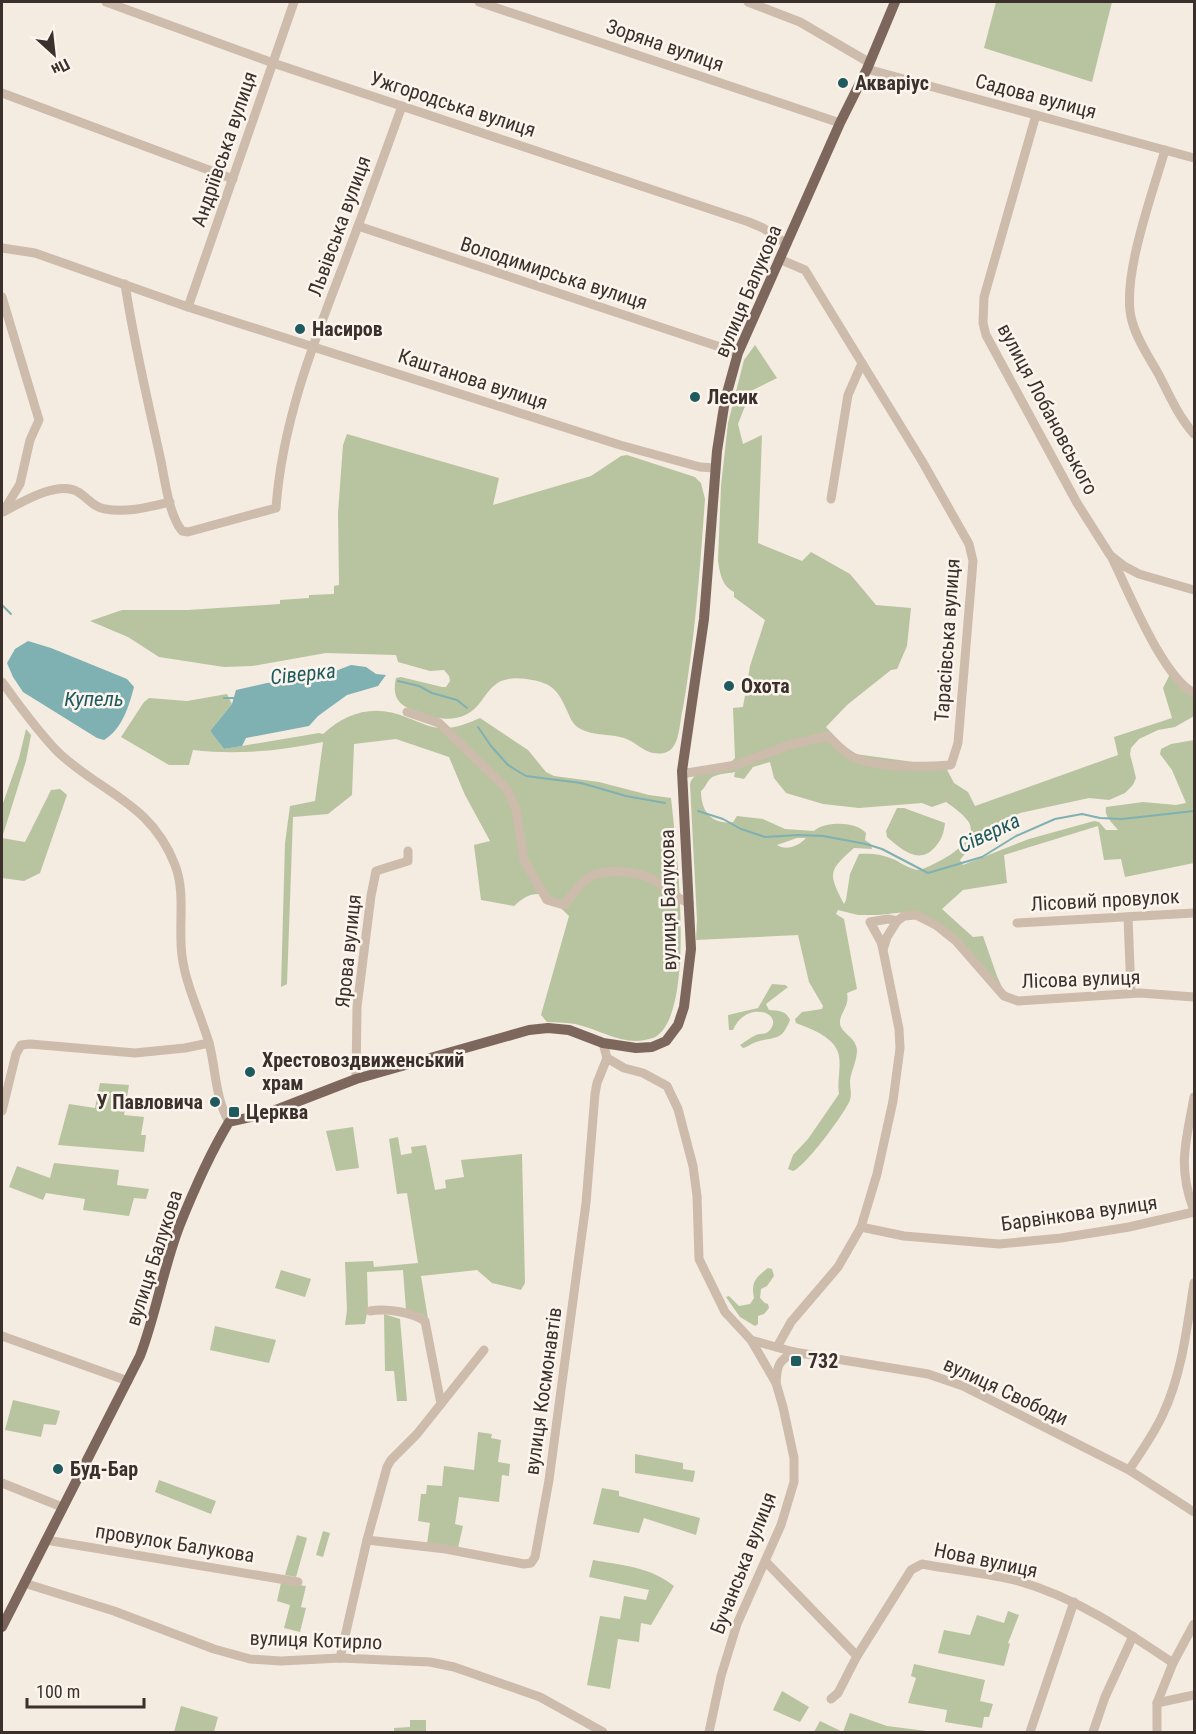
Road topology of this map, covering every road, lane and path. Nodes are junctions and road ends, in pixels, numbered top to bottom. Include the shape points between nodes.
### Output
1 (106, 2) edge
2 (294, 2) edge
3 (479, 2) edge
4 (748, 2) edge
5 (895, 2) edge
6 (273, 63) junction
7 (869, 66) junction
8 (2, 93) edge
9 (402, 106) junction
10 (1036, 115) junction
11 (840, 123) junction
12 (1165, 150) junction
13 (1194, 158) edge
14 (233, 179) junction
15 (358, 226) junction
16 (787, 244) junction
17 (2, 248) edge
18 (779, 259) junction
19 (125, 284) junction
20 (2, 297) edge
21 (188, 307) junction
22 (312, 347) junction
23 (738, 353) junction
24 (862, 363) junction
25 (1194, 434) edge
26 (715, 468) junction
27 (831, 499) dead end
28 (170, 502) junction
29 (2, 513) edge
30 (1110, 555) junction
31 (1194, 590) edge
32 (2, 682) edge
33 (1194, 693) edge
34 (407, 712) dead end
35 (682, 771) junction
36 (408, 851) dead end
37 (689, 903) junction
38 (1194, 913) edge
39 (1128, 917) junction
40 (897, 921) junction
41 (1017, 923) dead end
42 (883, 950) junction
43 (1131, 993) junction
44 (1194, 997) edge
45 (209, 1043) junction
46 (603, 1043) junction
47 (607, 1058) junction
48 (356, 1079) junction
49 (1194, 1097) edge
50 (2, 1111) edge
51 (228, 1122) junction
52 (1194, 1212) edge
53 (861, 1227) junction
54 (1194, 1283) edge
55 (370, 1311) dead end
56 (2, 1336) edge
57 (751, 1340) junction
58 (777, 1347) junction
59 (484, 1350) dead end
60 (794, 1352) junction
61 (128, 1381) junction
62 (776, 1383) junction
63 (441, 1404) junction
64 (1129, 1470) junction
65 (2, 1483) edge
66 (62, 1507) junction
67 (1194, 1512) edge
68 (46, 1540) junction
69 (367, 1540) junction
70 (766, 1562) junction
71 (298, 1582) dead end
72 (24, 1583) junction
73 (1074, 1602) junction
74 (1194, 1624) edge
75 (2, 1627) edge
76 (1133, 1635) junction
77 (857, 1656) junction
78 (340, 1658) junction
79 (1173, 1662) junction
80 (1194, 1695) edge
81 (831, 1699) dead end
82 (1157, 1703) junction
83 (603, 1732) edge
84 (709, 1732) edge
85 (1030, 1732) edge
86 (1093, 1732) edge
87 (1157, 1732) edge

1 - 6 street, Ужгородська вулиця
2 - 6 street, Андріївська вулиця
3 - 11 street, Зоряна вулиця
4 - 7 street, Садова вулиця via 800,22
5 - 7 main road, вулиця Балукова
6 - 9 street, Ужгородська вулиця
6 - 14 street, Андріївська вулиця
7 - 10 street, Садова вулиця
7 - 11 main road, вулиця Балукова
8 - 14 street
9 - 15 street, Львівська вулиця
9 - 16 street, Ужгородська вулиця via 749,222
10 - 12 street, Садова вулиця
10 - 30 street, вулиця Лобановського via 984,297 983,323 993,349 1072,494
11 - 16 main road, вулиця Балукова
12 - 13 street, Садова вулиця
12 - 25 street via 1133,262 1129,309 1136,333
14 - 21 street, Андріївська вулиця
15 - 22 street, Львівська вулиця
15 - 23 street, Володимирська вулиця
16 - 18 main road, вулиця Балукова
17 - 19 street, Каштанова вулиця via 35,253
18 - 23 main road, вулиця Балукова
18 - 24 street, Тарасівська вулиця via 805,270
19 - 21 street, Каштанова вулиця
19 - 28 street
20 - 29 street via 39,420 20,483
21 - 22 street, Каштанова вулиця
22 - 26 street, Каштанова вулиця via 620,445
22 - 28 street, Львівська вулиця via 291,418 276,508 188,532 182,531 176,522
23 - 26 main road, вулиця Балукова via 725,400
24 - 27 street via 848,395
24 - 35 street, Тарасівська вулиця via 969,544 973,561 958,743 951,765 885,764 855,758 828,736 789,745 736,765
26 - 35 main road, вулиця Балукова via 704,619
28 - 29 street via 137,510 102,509 76,490 66,488 32,497
30 - 31 street, вулиця Лобановського via 1140,574
30 - 33 street via 1157,649 1172,673
32 - 45 street via 60,753 142,814 166,846 180,885 186,977
34 - 37 street via 439,723 506,788 516,809 524,860 547,900 564,905 587,878 604,873 631,873 654,880
35 - 37 main road, вулиця Балукова
36 - 48 street, Ярова вулиця via 408,861 376,871 357,1007
37 - 46 main road, вулиця Балукова via 691,949 684,1007 678,1024 666,1041 652,1047
38 - 39 street, Лісовий провулок
39 - 41 street, Лісовий провулок
39 - 43 street
40 - 42 street
40 - 42 street, Лісова вулиця via 870,922
40 - 43 street, Лісова вулиця via 916,915 936,925 956,941 1004,996 1018,1001
42 - 53 street via 900,1048 893,1101
43 - 44 street, Лісова вулиця
45 - 50 street via 135,1053 21,1045
45 - 51 street via 220,1105
46 - 47 street
46 - 48 main road, вулиця Балукова via 569,1030 529,1030
47 - 57 street, Бучанська вулиця via 667,1086 678,1109 693,1166 699,1259 725,1312
47 - 69 street, вулиця Космонавтів via 595,1094 580,1250 535,1557 524,1564 446,1549
48 - 51 main road, вулиця Балукова via 268,1113
49 - 52 street via 1184,1155 1184,1173
51 - 61 main road, вулиця Балукова via 179,1228 152,1325
52 - 53 street, Барвінкова вулиця via 1129,1227 999,1244 904,1236
53 - 58 street via 838,1267 791,1322
54 - 64 street via 1174,1388 1163,1416
55 - 63 street via 385,1310 425,1321
56 - 61 street
57 - 58 street, вулиця Свободи
57 - 62 street, Бучанська вулиця
58 - 60 street, вулиця Свободи
59 - 63 street
60 - 62 street via 779,1364
60 - 64 street, вулиця Свободи via 928,1374 963,1386
61 - 66 main road, вулиця Балукова
62 - 70 street, Бучанська вулиця via 790,1434 794,1482
63 - 69 street via 387,1467
64 - 67 street, вулиця Свободи
65 - 66 street
66 - 68 main road, вулиця Балукова
68 - 71 street, провулок Балукова
68 - 72 main road, вулиця Балукова
69 - 78 street
70 - 77 street
70 - 84 street, Бучанська вулиця via 737,1624
72 - 75 main road, вулиця Балукова
72 - 78 street, вулиця Котирло via 250,1659
73 - 76 street, Нова вулиця
73 - 77 street, Нова вулиця via 1018,1581 922,1564 911,1570
73 - 85 street
74 - 79 street
76 - 79 street, Нова вулиця
76 - 86 street
77 - 81 street
78 - 83 street, вулиця Котирло via 430,1662 454,1667 540,1697
79 - 82 street
80 - 82 street
82 - 87 street

